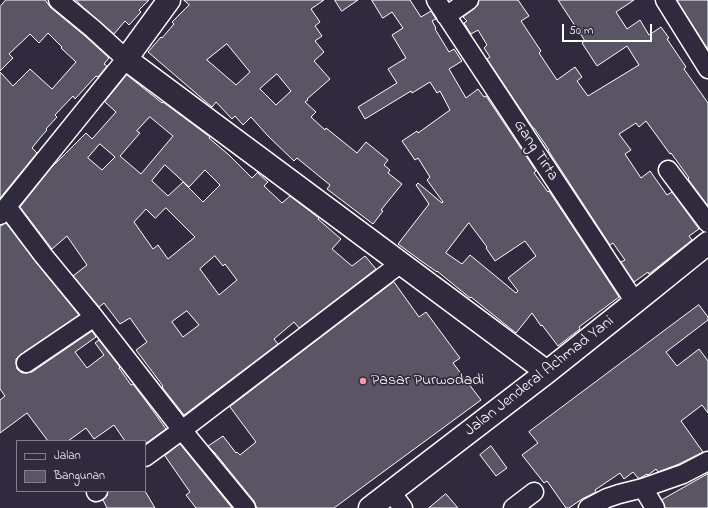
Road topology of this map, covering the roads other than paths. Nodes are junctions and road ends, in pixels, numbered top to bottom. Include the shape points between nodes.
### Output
1 (58, 0) edge
2 (169, 0) edge
3 (436, 0) edge
4 (469, 0) edge
5 (665, 0) edge
6 (446, 16) junction
7 (126, 59) junction
8 (708, 69) edge
9 (668, 170) dead end
10 (3, 211) edge
11 (708, 223) edge
12 (707, 246) edge
13 (401, 263) junction
14 (635, 302) junction
15 (94, 317) junction
16 (26, 363) dead end
17 (547, 372) junction
18 (182, 430) junction
19 (146, 456) edge
20 (708, 461) edge
21 (643, 488) junction
22 (534, 492) dead end
23 (397, 500) edge
24 (246, 508) edge
25 (370, 508) edge
26 (513, 508) edge
27 (588, 508) edge
28 (655, 508) edge

1 - 7 street
2 - 7 main road
3 - 6 street, Gang Tirta
4 - 6 street
5 - 8 street
6 - 14 street, Gang Tirta
7 - 10 street
7 - 13 main road
9 - 11 street
10 - 15 street
12 - 14 main road, Jalan Jenderal Achmad Yani
13 - 17 main road
13 - 18 street
14 - 17 main road, Jalan Jenderal Achmad Yani
15 - 16 street
15 - 18 street
17 - 23 main road, Jalan Jenderal Achmad Yani
18 - 19 street
18 - 24 street
20 - 21 street via 683,474
21 - 27 street via 607,498
21 - 28 street
22 - 26 street
23 - 25 main road, Jalan Jenderal Achmad Yani

